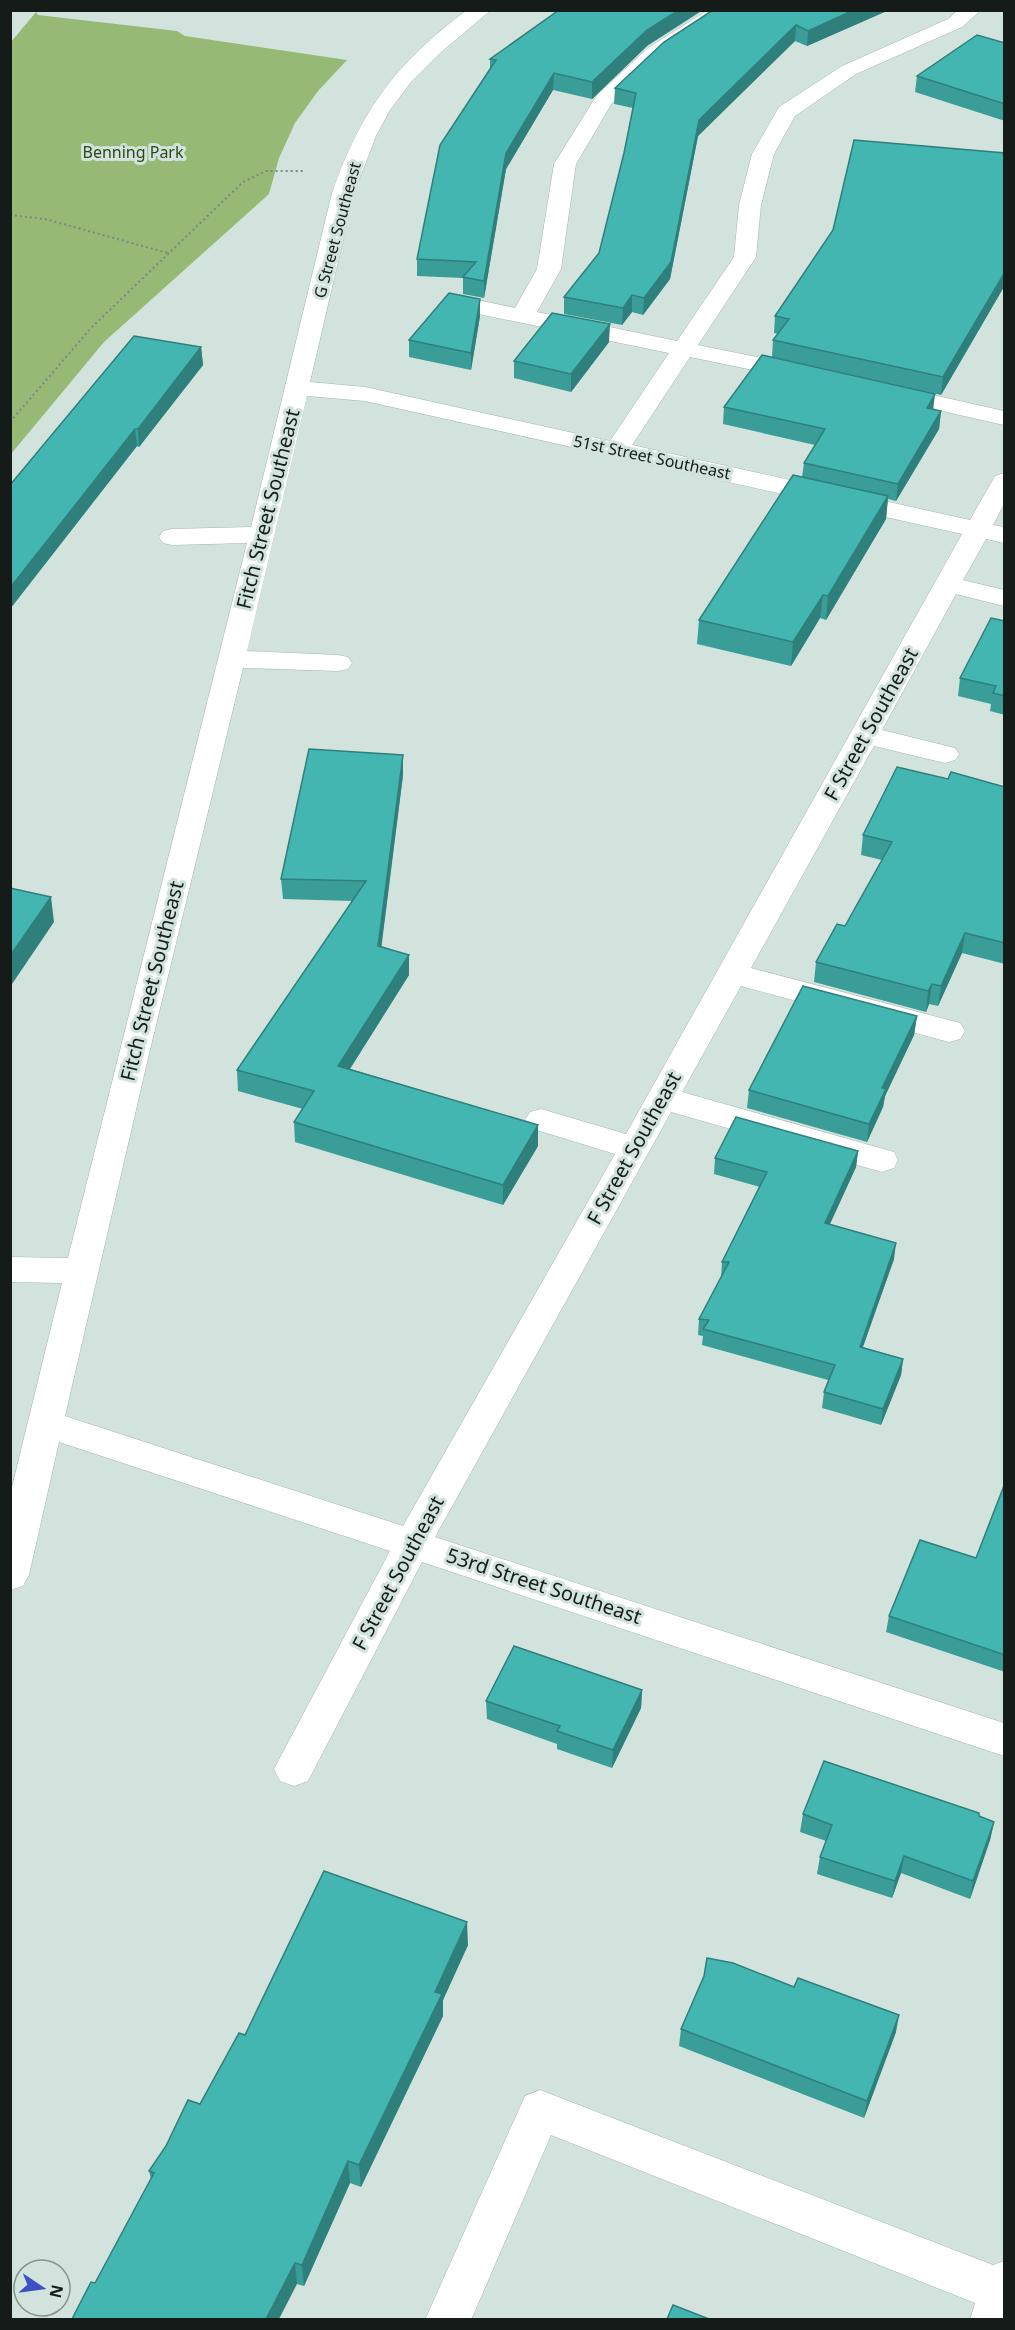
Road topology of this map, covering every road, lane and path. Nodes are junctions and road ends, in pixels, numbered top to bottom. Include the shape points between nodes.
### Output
1 (481, 10) edge
2 (723, 10) edge
3 (971, 10) edge
4 (306, 171) dead end
5 (10, 215) edge
6 (169, 253) junction
7 (454, 302) edge
8 (522, 315) junction
9 (687, 347) junction
10 (823, 378) edge
11 (298, 388) junction
12 (868, 388) edge
13 (1005, 418) edge
14 (10, 422) edge
15 (617, 449) junction
16 (1005, 481) edge
17 (991, 532) edge
18 (262, 535) junction
19 (172, 537) dead end
20 (947, 584) junction
21 (1005, 598) edge
22 (232, 659) junction
23 (338, 663) dead end
24 (865, 735) junction
25 (945, 754) dead end
26 (732, 974) junction
27 (949, 1031) dead end
28 (663, 1098) junction
29 (541, 1120) dead end
30 (634, 1148) junction
31 (882, 1160) dead end
32 (10, 1269) edge
33 (83, 1271) junction
34 (48, 1424) junction
35 (413, 1543) junction
36 (10, 1575) edge
37 (1005, 1739) edge
38 (294, 1769) dead end
39 (1000, 2298) edge
40 (448, 2319) edge

1 - 11 street, G Street Southeast via 417,64 369,126 340,206
2 - 8 street via 655,52 604,99 565,164 549,269
3 - 9 street via 955,23 849,70 787,112 763,154 750,205 746,256
4 - 6 path via 266,171 243,182
5 - 6 path via 45,219
6 - 14 path via 92,327
7 - 8 street
8 - 9 street
9 - 10 street
9 - 15 street
11 - 15 street, 51st Street Southeast via 365,394
11 - 18 street, Fitch Street Southeast
12 - 13 street
15 - 17 street, 51st Street Southeast
16 - 17 street, F Street Southeast
17 - 20 street, F Street Southeast
18 - 19 street
18 - 22 street, Fitch Street Southeast
20 - 21 street
20 - 24 street, F Street Southeast
22 - 23 street
22 - 33 street, Fitch Street Southeast
24 - 25 street
24 - 26 street, F Street Southeast
26 - 27 street
26 - 28 street, F Street Southeast
28 - 30 street, F Street Southeast
28 - 31 street
29 - 30 street
30 - 35 street, F Street Southeast
32 - 33 street
33 - 34 street, Fitch Street Southeast
34 - 35 street, 53rd Street Southeast
34 - 36 street, Fitch Street Southeast
35 - 37 street, 53rd Street Southeast
35 - 38 street, F Street Southeast
39 - 40 street via 540,2110

